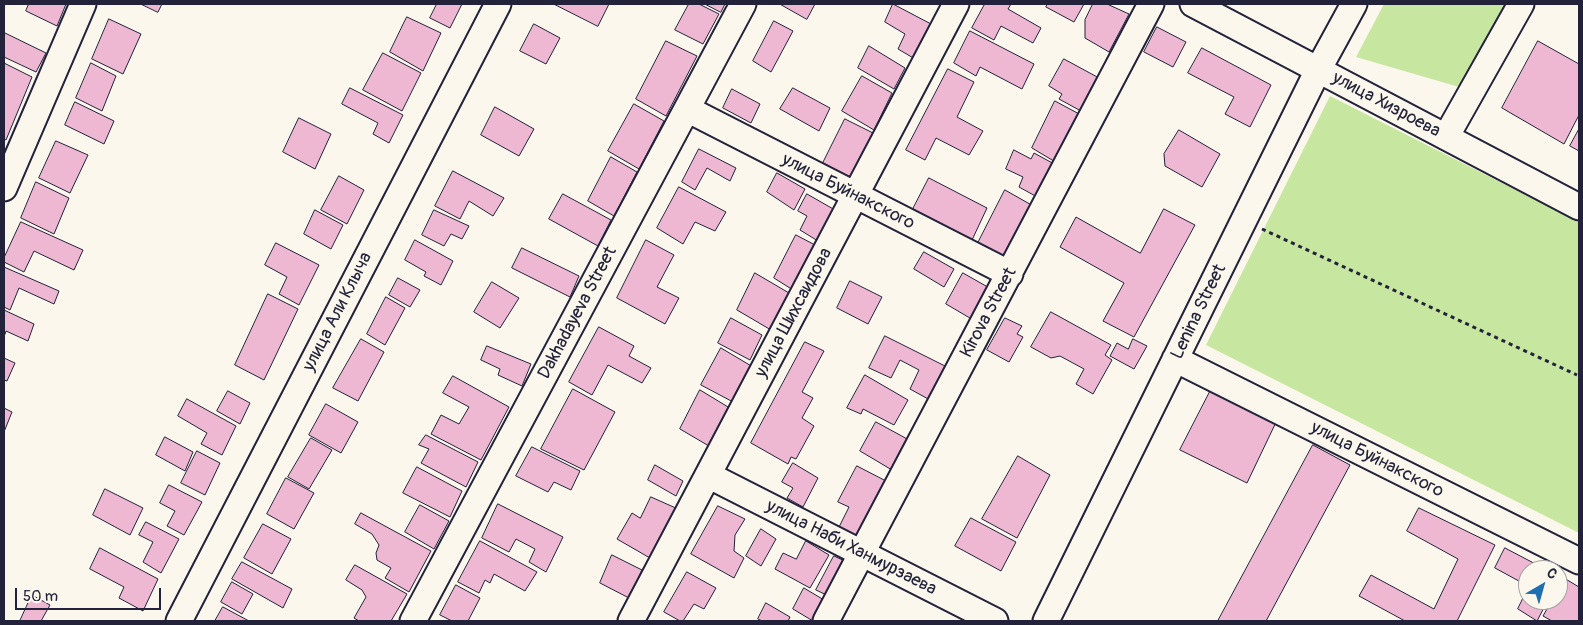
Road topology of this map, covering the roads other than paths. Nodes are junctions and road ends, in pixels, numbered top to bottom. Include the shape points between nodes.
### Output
1 (83, 4) edge
2 (498, 4) edge
3 (743, 4) edge
4 (956, 4) edge
5 (1151, 4) edge
6 (1193, 4) edge
7 (1354, 4) edge
8 (1521, 4) edge
9 (1318, 70) junction
10 (687, 109) junction
11 (1446, 137) junction
12 (4, 188) edge
13 (856, 196) junction
14 (1579, 207) edge
15 (1010, 274) junction
16 (1175, 359) junction
17 (708, 475) junction
18 (862, 554) junction
19 (1579, 561) edge
20 (179, 621) edge
21 (413, 621) edge
22 (631, 621) edge
23 (826, 621) edge
24 (995, 621) edge
25 (1046, 621) edge

1 - 12 street
2 - 20 street, улица Али Клыча
3 - 10 street, Dakhadayeva Street
4 - 13 street, улица Шихсаидова
5 - 15 street, Kirova Street
6 - 9 street, улица Хизроева
7 - 9 street, Lenina Street
8 - 11 street
9 - 11 street, улица Хизроева
9 - 16 street, Lenina Street
10 - 13 street, улица Буйнакского
10 - 21 street, Dakhadayeva Street
11 - 14 street, улица Хизроева
13 - 15 street, улица Буйнакского
13 - 17 street, улица Шихсаидова
15 - 18 street, Kirova Street
16 - 19 street, улица Буйнакского
16 - 25 street, Lenina Street
17 - 18 street, улица Наби Ханмурзаева
17 - 22 street, улица Шихсаидова
18 - 23 street, Kirova Street
18 - 24 street, улица Наби Ханмурзаева

